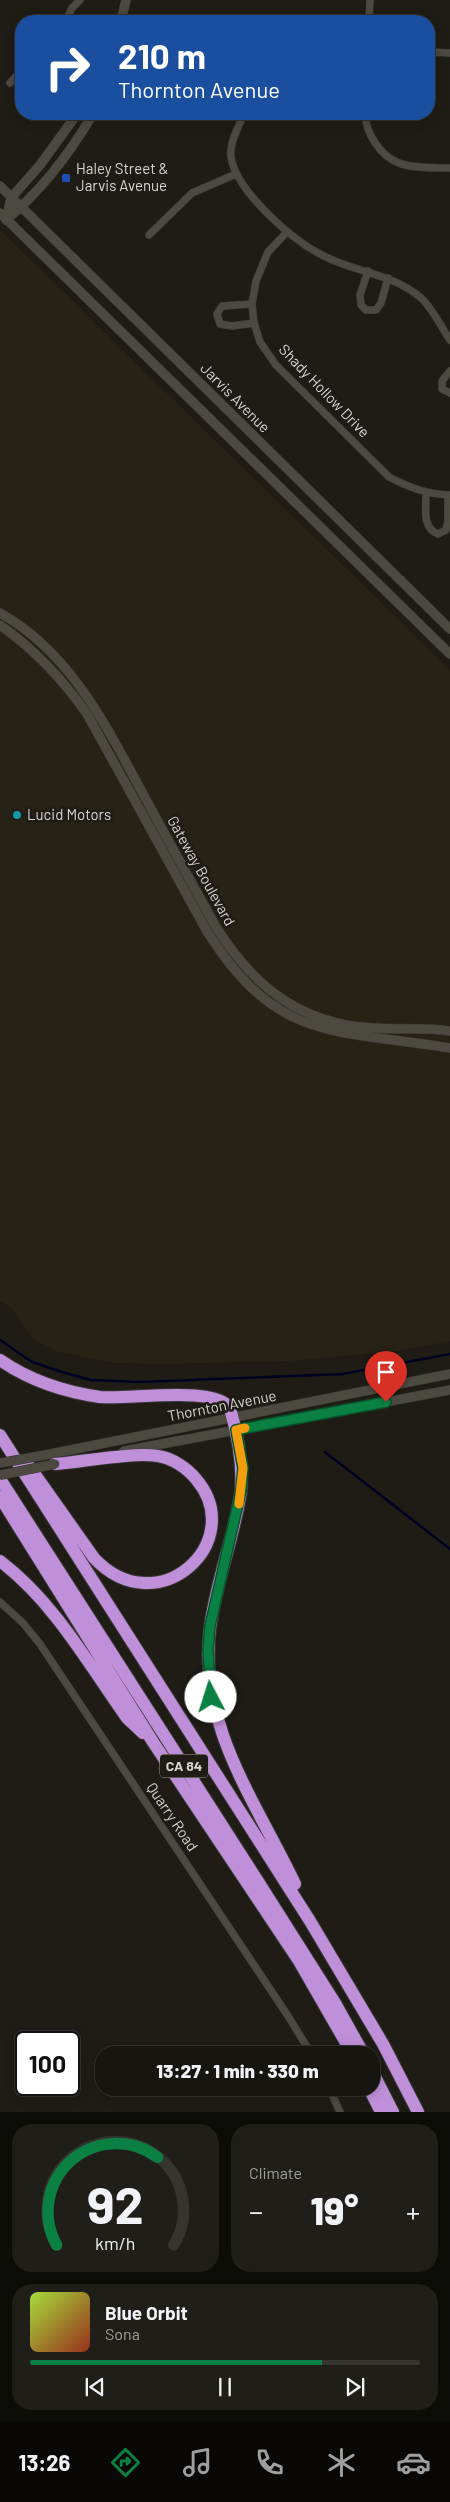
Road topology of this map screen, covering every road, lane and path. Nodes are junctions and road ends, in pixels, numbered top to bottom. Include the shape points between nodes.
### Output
1 (80, 0) edge
2 (126, 0) edge
3 (370, 0) edge
4 (69, 15) edge
5 (122, 15) edge
6 (369, 15) edge
7 (435, 52) edge
8 (450, 53) edge
9 (15, 78) edge
10 (10, 83) dead end
11 (72, 120) edge
12 (89, 120) edge
13 (242, 120) edge
14 (365, 120) edge
15 (450, 168) edge
16 (236, 174) junction
17 (0, 186) edge
18 (11, 198) junction
19 (21, 207) junction
20 (3, 216) edge
21 (287, 232) junction
22 (149, 235) dead end
23 (368, 271) junction
24 (388, 278) junction
25 (252, 304) junction
26 (254, 323) junction
27 (450, 340) edge
28 (450, 371) edge
29 (450, 393) edge
30 (426, 493) junction
31 (449, 495) edge
32 (0, 613) edge
33 (0, 625) edge
34 (450, 629) edge
35 (450, 654) edge
36 (450, 1031) edge
37 (450, 1048) edge
38 (0, 1360) edge
39 (450, 1374) edge
40 (450, 1390) edge
41 (234, 1424) junction
42 (0, 1426) edge
43 (0, 1435) edge
44 (52, 1459) junction
45 (0, 1463) edge
46 (0, 1475) edge
47 (0, 1479) edge
48 (0, 1497) edge
49 (0, 1504) edge
50 (0, 1561) edge
51 (49, 1577) junction
52 (0, 1602) edge
53 (153, 1742) junction
54 (310, 1920) junction
55 (306, 2046) edge
56 (348, 2046) edge
57 (359, 2046) edge
58 (380, 2087) edge
59 (333, 2096) edge
60 (373, 2096) edge
61 (340, 2112) edge
62 (381, 2112) edge
63 (393, 2112) edge
64 (418, 2112) edge

1 - 4 street
2 - 5 main road
3 - 6 street
7 - 8 street
9 - 10 street
11 - 18 main road via 40,165
12 - 19 main road via 72,147
13 - 16 street via 231,155
14 - 15 street via 365,126 379,148 398,163
16 - 21 street
16 - 22 street via 192,193
17 - 18 main road, Jarvis Avenue
18 - 19 main road, Jarvis Avenue
18 - 20 main road
19 - 20 main road
19 - 34 main road, Jarvis Avenue
20 - 35 main road
21 - 23 street via 322,256
21 - 25 street, Shady Hollow Drive via 268,252 256,281
23 - 24 street
23 - 24 street via 360,295 361,305 366,310 376,310 381,303
24 - 27 street via 420,297
25 - 26 street, Shady Hollow Drive
25 - 26 street via 222,306 217,314 220,324
26 - 30 street, Shady Hollow Drive via 260,342 283,372 389,477
28 - 29 street via 442,381 442,389
30 - 31 street, Shady Hollow Drive
30 - 31 street via 427,524 438,534 446,530
32 - 36 main road, Gateway Boulevard via 31,635 77,682 112,736 216,927 252,976 272,994 319,1018 347,1026
33 - 37 main road, Gateway Boulevard via 48,665 82,708 208,933 244,983 266,1002 316,1028
38 - 41 highway via 30,1377 79,1393 111,1397 191,1395 219,1398 226,1402
39 - 41 main road, Thornton Avenue
40 - 41 main road, Thornton Avenue
41 - 44 main road, Thornton Avenue
41 - 54 highway via 243,1468 241,1491 210,1626 211,1697 219,1730
42 - 44 highway via 106,1571 120,1579 154,1583 172,1579 200,1556 208,1539 209,1501 189,1471 158,1456
43 - 54 highway, CA 84
44 - 45 main road, Thornton Avenue, bridge
44 - 46 main road, Thornton Avenue, bridge
47 - 57 highway, CA 84 via 295,1939
48 - 51 highway, CA 84
49 - 51 highway
50 - 53 highway via 33,1588 50,1608 127,1718
51 - 53 highway, CA 84
52 - 55 street, Quarry Road via 23,1622 40,1644
53 - 56 highway, CA 84 via 299,1961
54 - 64 highway, CA 84 via 383,2044
58 - 63 highway
59 - 61 street
60 - 62 highway

